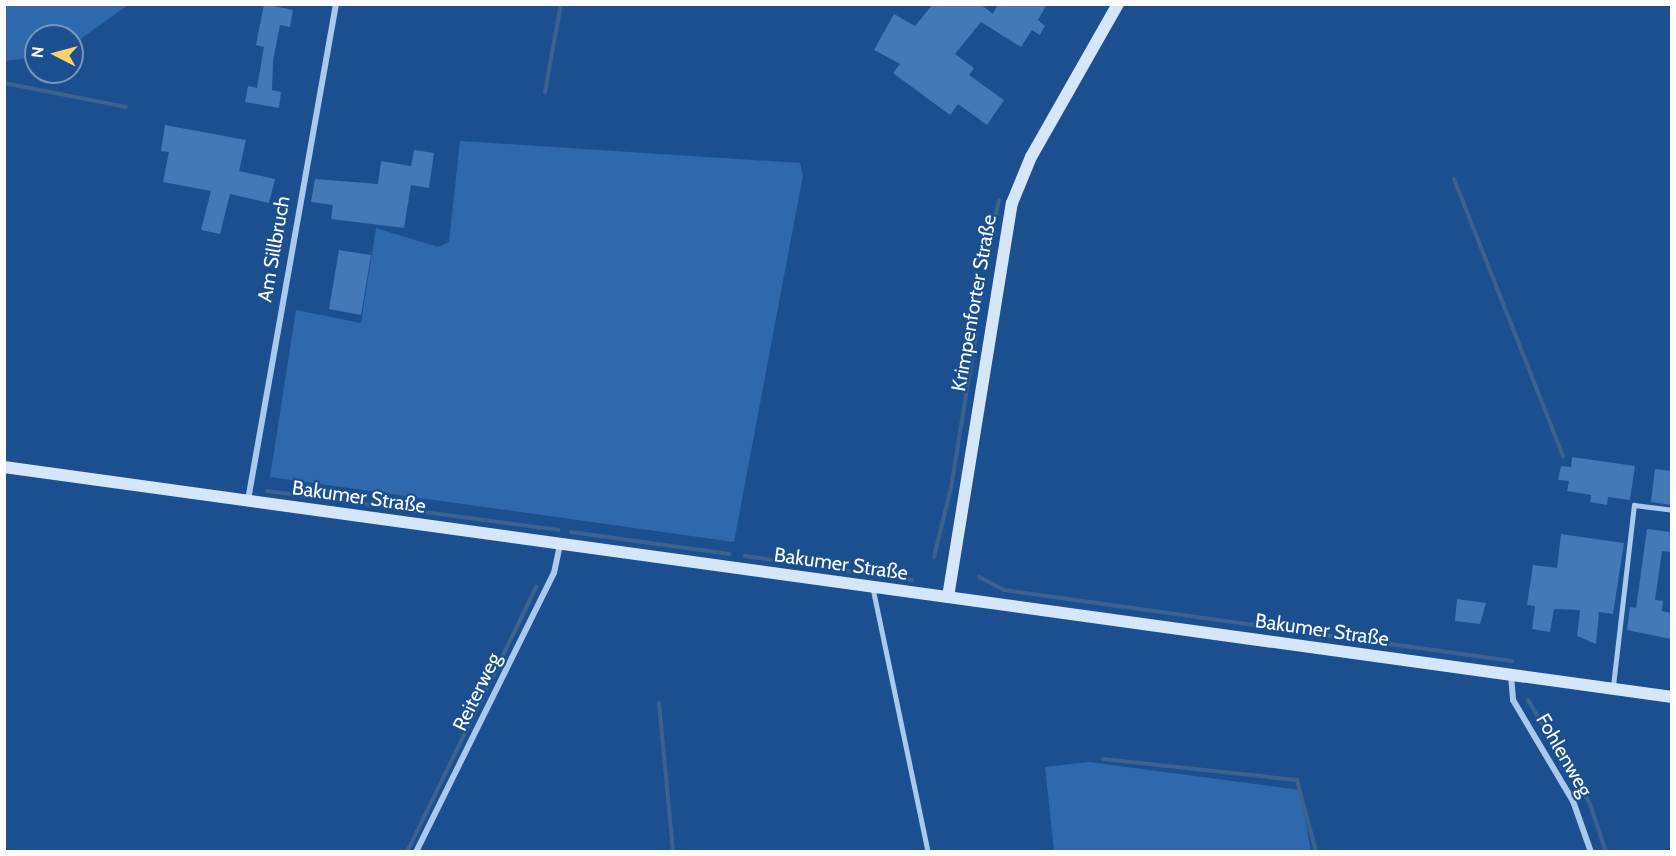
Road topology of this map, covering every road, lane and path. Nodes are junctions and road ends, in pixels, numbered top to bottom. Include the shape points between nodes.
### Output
1 (336, 4) edge
2 (1118, 4) edge
3 (4, 467) edge
4 (248, 501) junction
5 (1671, 510) edge
6 (560, 544) junction
7 (873, 588) junction
8 (948, 597) junction
9 (1511, 676) junction
10 (1612, 689) junction
11 (1671, 697) edge
12 (416, 852) edge
13 (928, 852) edge
14 (1591, 852) edge

1 - 4 street, Am Sillbruch
2 - 8 main road, Krimpenforter Straße via 1031,157 1012,203
3 - 4 main road, Bakumer Straße
4 - 6 main road, Bakumer Straße
5 - 10 lane via 1634,505
6 - 7 main road, Bakumer Straße
6 - 12 street, Reiterweg via 554,573
7 - 8 main road, Bakumer Straße
7 - 13 lane
8 - 9 main road, Bakumer Straße
9 - 10 main road, Bakumer Straße
9 - 14 street, Fohlenweg via 1513,700 1573,801
10 - 11 main road, Bakumer Straße

